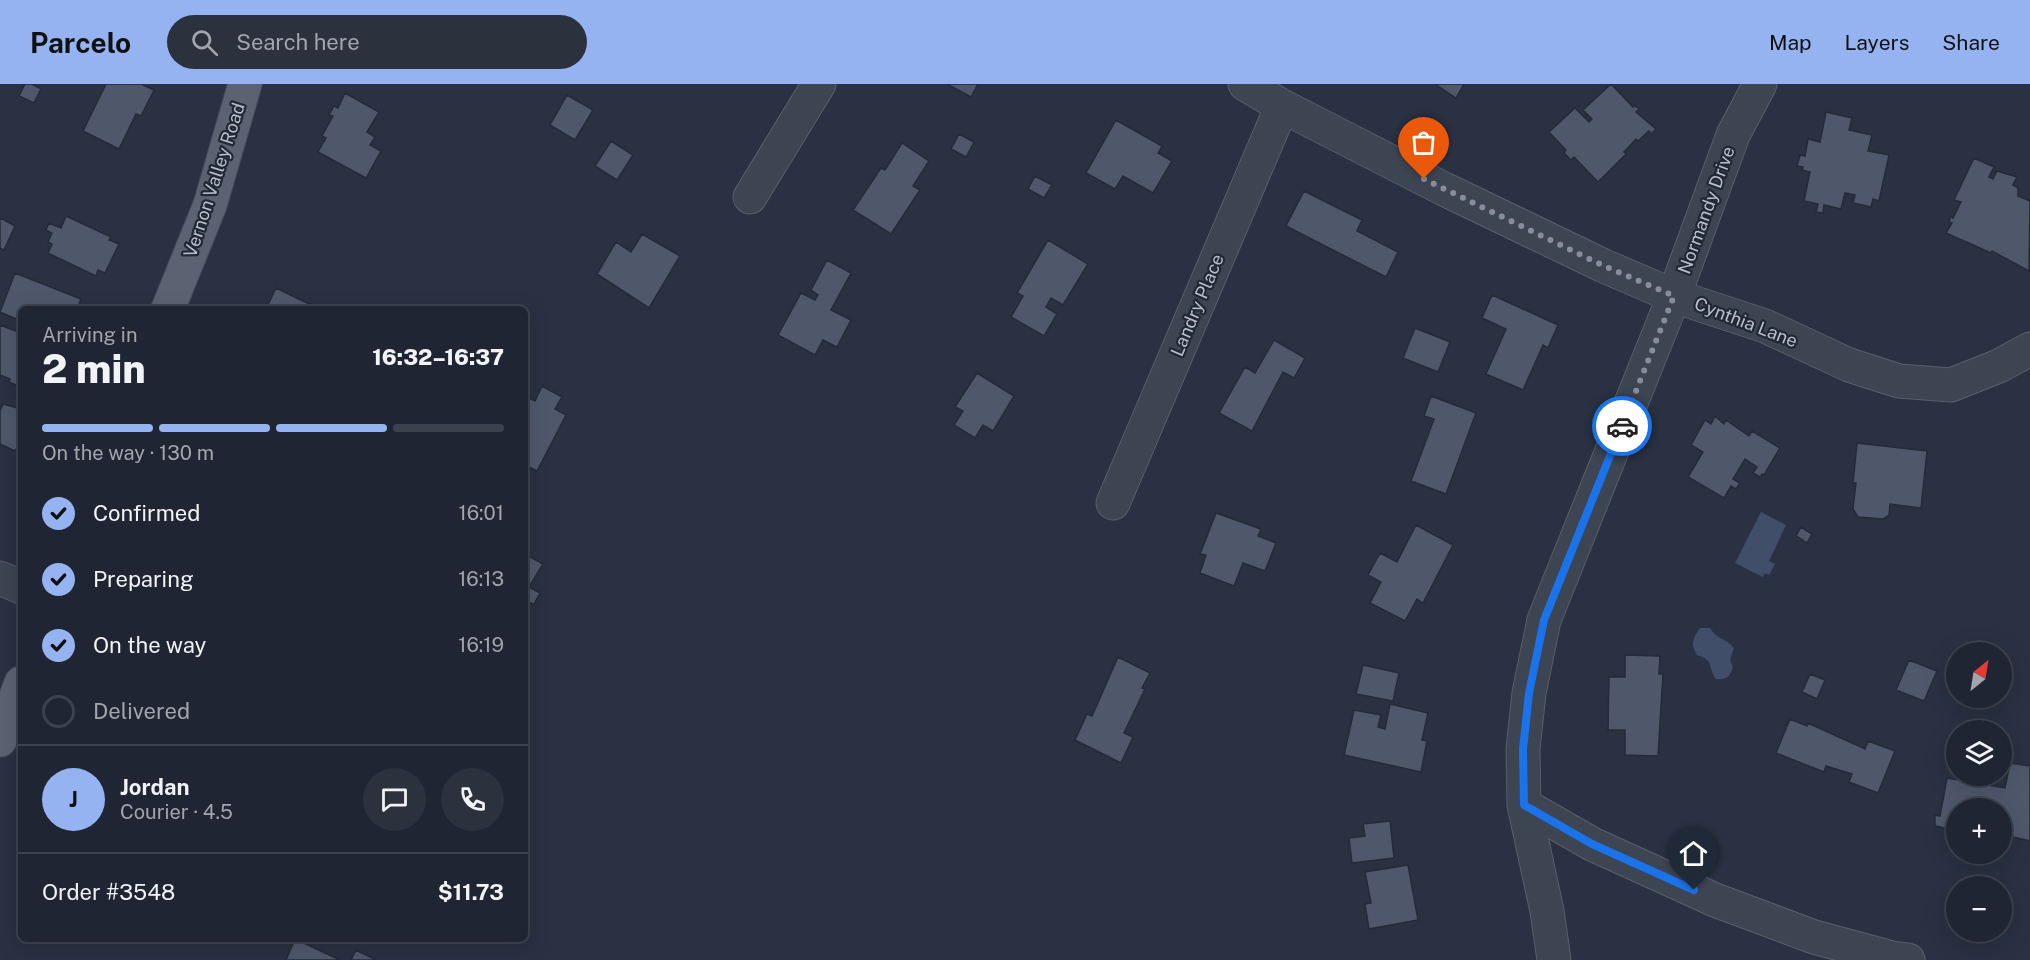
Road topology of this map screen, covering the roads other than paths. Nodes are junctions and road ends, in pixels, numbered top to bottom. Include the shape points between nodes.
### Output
1 (245, 84) edge
2 (819, 84) edge
3 (1245, 84) edge
4 (1760, 84) edge
5 (1282, 106) junction
6 (750, 197) dead end
7 (1674, 296) junction
8 (169, 306) edge
9 (2030, 349) edge
10 (1113, 503) dead end
11 (0, 578) edge
12 (18, 586) edge
13 (18, 691) edge
14 (0, 740) edge
15 (1524, 805) junction
16 (1554, 960) edge
17 (1908, 960) edge

1 - 8 main road, Vernon Valley Road via 210,205
2 - 6 street
3 - 5 street, Cynthia Lane
4 - 7 street, Normandy Drive via 1733,135
5 - 7 street, Cynthia Lane via 1583,256
5 - 10 street, Landry Place
7 - 9 street, Cynthia Lane via 1765,326 1849,365 1899,381 1951,385
7 - 15 street, Normandy Drive via 1544,620 1529,693 1523,749
11 - 12 street
13 - 14 main road
15 - 16 street, Normandy Drive
15 - 17 street via 1592,844 1714,900 1814,937

